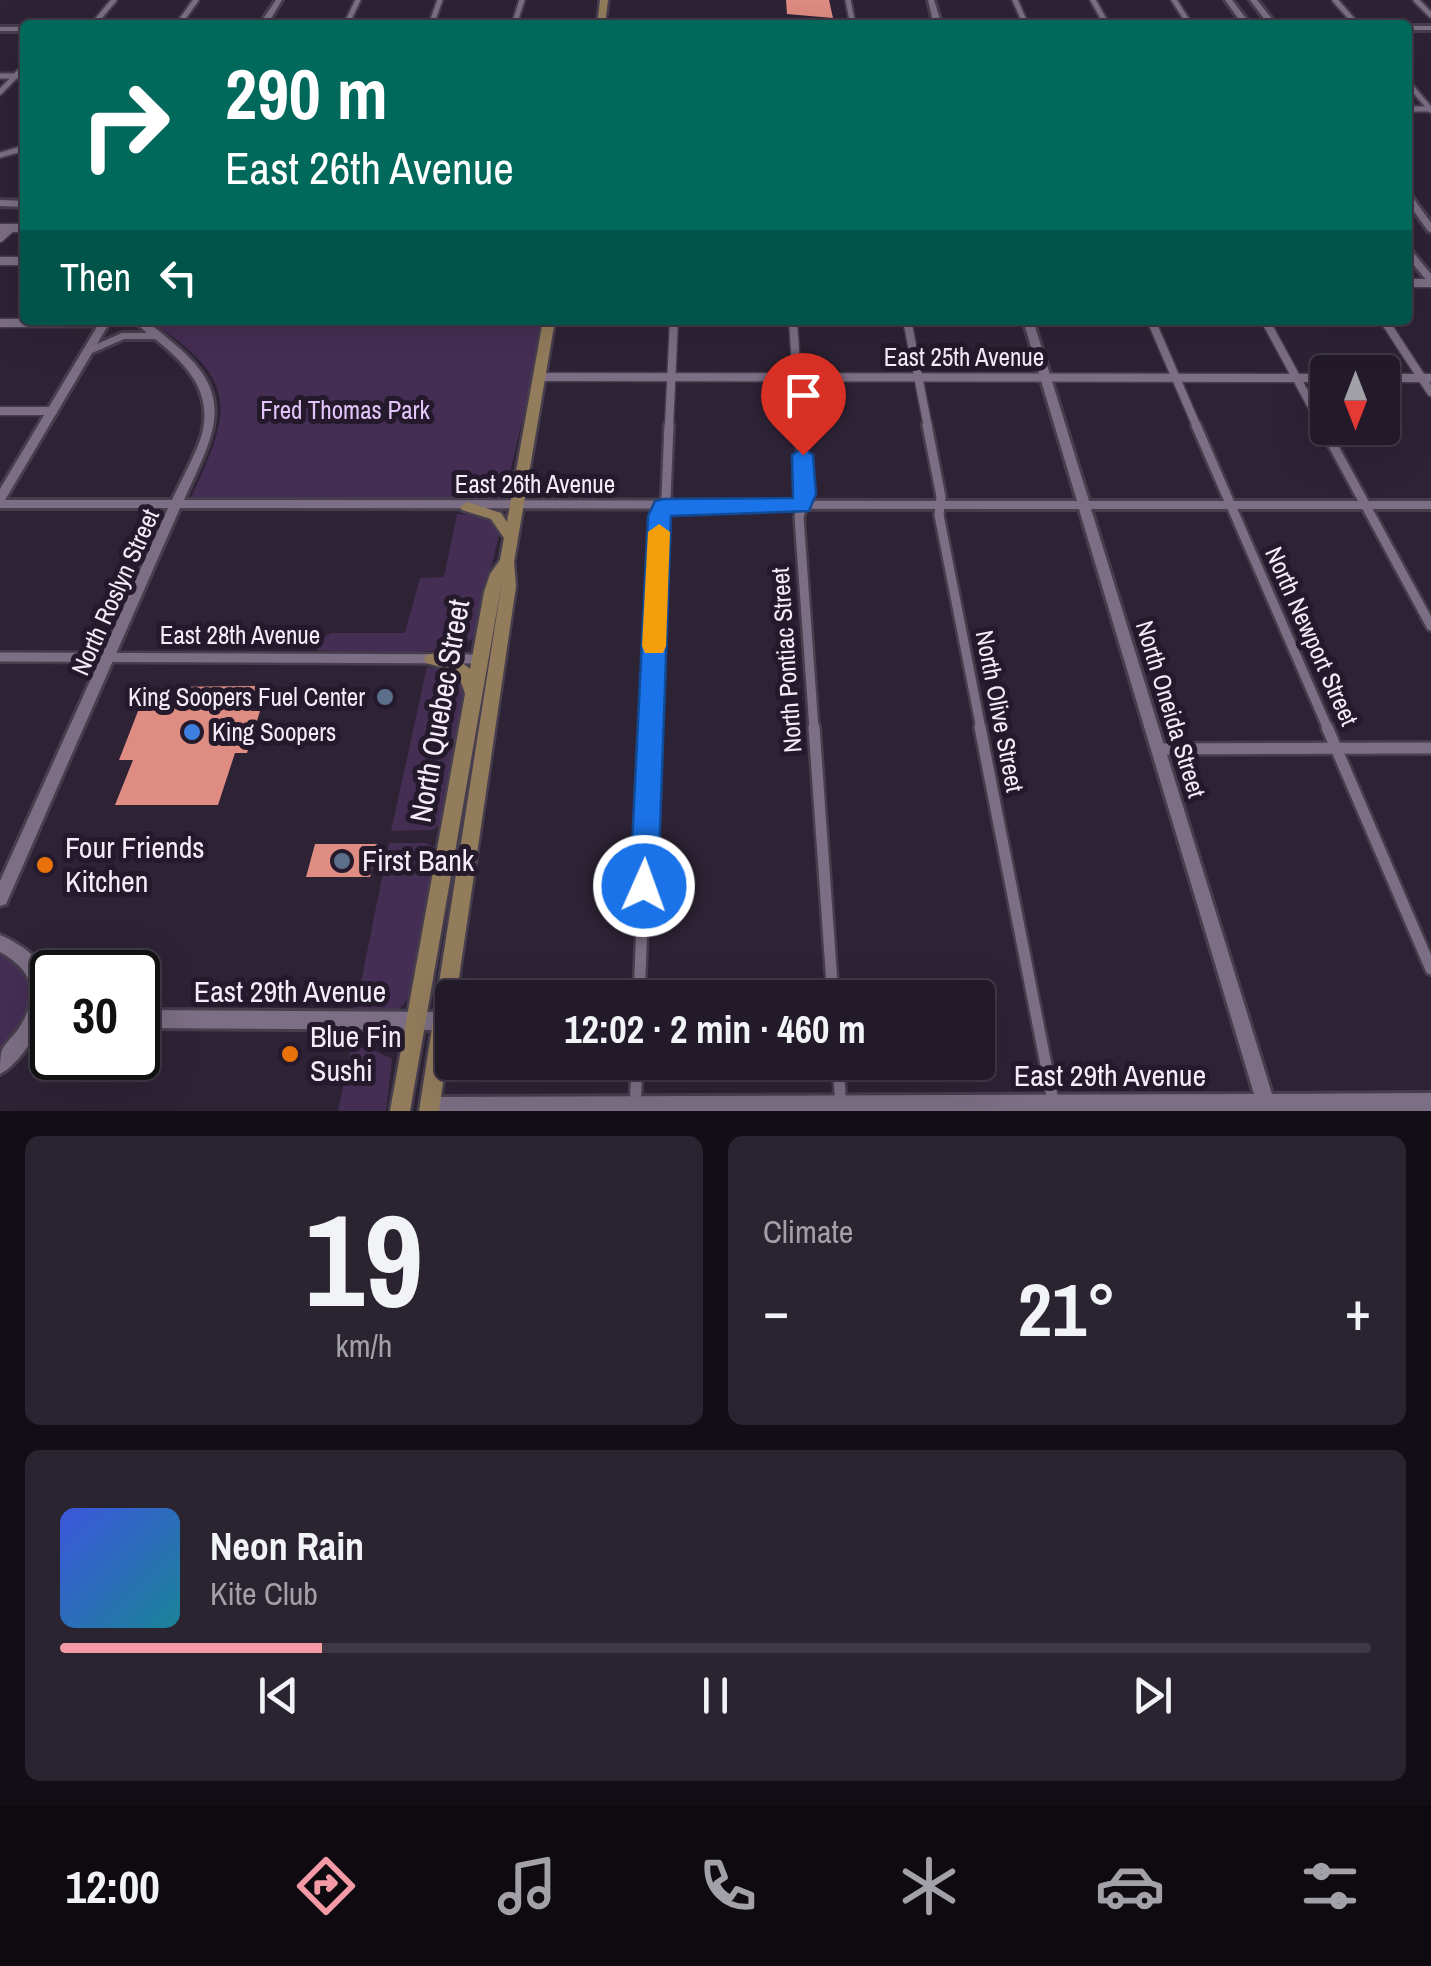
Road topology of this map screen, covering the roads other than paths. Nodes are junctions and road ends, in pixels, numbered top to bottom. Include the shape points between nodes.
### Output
1 (114, 0) edge
2 (1228, 0) edge
3 (1253, 0) edge
4 (1334, 0) edge
5 (1416, 0) edge
6 (1431, 15) edge
7 (96, 20) edge
8 (1243, 20) edge
9 (1269, 20) edge
10 (1352, 20) edge
11 (20, 71) edge
12 (0, 76) edge
13 (14, 76) junction
14 (20, 76) edge
15 (1412, 88) edge
16 (0, 92) edge
17 (1431, 110) edge
18 (1412, 208) edge
19 (1431, 209) edge
20 (0, 228) edge
21 (12, 228) junction
22 (20, 228) edge
23 (1431, 229) edge
24 (0, 238) edge
25 (1412, 257) edge
26 (1431, 282) edge
27 (103, 325) edge
28 (145, 325) edge
29 (548, 325) edge
30 (674, 325) edge
31 (793, 325) edge
32 (908, 325) edge
33 (1030, 325) edge
34 (1153, 325) edge
35 (1268, 325) edge
36 (1388, 325) edge
37 (162, 338) junction
38 (87, 355) junction
39 (540, 377) junction
40 (671, 377) junction
41 (798, 377) junction
42 (918, 378) junction
43 (1046, 378) junction
44 (1176, 378) junction
45 (1295, 378) junction
46 (1310, 378) edge
47 (1400, 378) edge
48 (1426, 378) edge
49 (1431, 392) edge
50 (0, 411) edge
51 (53, 412) junction
52 (0, 502) edge
53 (1230, 505) junction
54 (1366, 505) junction
55 (1431, 505) edge
56 (179, 506) junction
57 (663, 506) junction
58 (802, 506) junction
59 (940, 506) junction
60 (1084, 506) junction
61 (467, 507) junction
62 (516, 507) junction
63 (511, 538) junction
64 (507, 562) junction
65 (1431, 626) edge
66 (0, 657) edge
67 (111, 657) junction
68 (431, 658) junction
69 (479, 659) junction
70 (495, 682) junction
71 (472, 703) junction
72 (1337, 748) junction
73 (1431, 748) edge
74 (1156, 749) junction
75 (0, 899) edge
76 (0, 943) edge
77 (30, 963) edge
78 (1431, 969) edge
79 (449, 980) edge
80 (641, 980) edge
81 (832, 980) edge
82 (160, 1020) edge
83 (416, 1020) junction
84 (435, 1021) edge
85 (30, 1034) edge
86 (0, 1065) edge
87 (435, 1071) edge
88 (636, 1080) edge
89 (839, 1080) edge
90 (1431, 1102) edge
91 (1054, 1107) edge
92 (1266, 1107) edge
93 (429, 1108) edge
94 (635, 1108) edge
95 (841, 1108) edge
96 (400, 1111) edge

1 - 7 street
2 - 8 street
3 - 9 street
4 - 10 street
5 - 6 street
11 - 13 street
12 - 13 street
13 - 14 street
13 - 16 street
15 - 17 street
18 - 19 street
18 - 23 street
20 - 21 street
21 - 22 street
21 - 24 street
25 - 26 street
27 - 38 street
28 - 37 street, North Roslyn Street
29 - 39 main road, North Quebec Street
30 - 40 street
31 - 41 street, North Pontiac Street
32 - 42 street, North Olive Street
33 - 43 street, North Oneida Street
34 - 44 street, North Newport Street
35 - 45 street
36 - 48 street
37 - 38 street via 122,336
37 - 56 street, North Roslyn Street via 198,373 210,412 205,444
38 - 51 street
39 - 40 street, East 25th Avenue
39 - 62 main road, North Quebec Street
40 - 41 street, East 25th Avenue
40 - 57 street
41 - 42 street, East 25th Avenue
41 - 58 street, North Pontiac Street
42 - 43 street, East 25th Avenue
42 - 59 street, North Olive Street
43 - 44 street, East 25th Avenue
43 - 60 street, North Oneida Street
44 - 45 street, East 25th Avenue
44 - 53 street, North Newport Street
45 - 46 street, East 25th Avenue
45 - 54 street
47 - 48 street
48 - 49 street
50 - 51 street
51 - 52 street
52 - 56 street, East 26th Avenue
53 - 54 street, East 26th Avenue
53 - 60 street, East 26th Avenue
53 - 72 street, North Newport Street
54 - 55 street, East 26th Avenue
54 - 65 street
56 - 61 street, East 26th Avenue
56 - 67 street, North Roslyn Street
57 - 58 street, East 26th Avenue
57 - 62 street, East 26th Avenue
57 - 80 street
58 - 59 street, East 26th Avenue
58 - 81 street, North Pontiac Street
59 - 60 street, East 26th Avenue
59 - 91 street, North Olive Street
60 - 74 street, North Oneida Street
61 - 62 street, East 26th Avenue
61 - 63 main road via 496,516
62 - 63 main road, North Quebec Street
63 - 64 main road, North Quebec Street
64 - 69 main road, North Quebec Street via 492,586
64 - 70 main road, North Quebec Street
66 - 67 street, East 28th Avenue
67 - 68 street, East 28th Avenue
67 - 75 street, North Roslyn Street
68 - 69 street, East 28th Avenue
68 - 71 main road via 466,674
69 - 70 main road
69 - 71 main road, North Quebec Street
70 - 79 main road, North Quebec Street
71 - 83 main road, North Quebec Street
72 - 73 street
72 - 74 street
72 - 78 street, North Newport Street
74 - 92 street, North Oneida Street
76 - 77 street
82 - 83 street, East 29th Avenue
83 - 84 street, East 29th Avenue
83 - 96 main road, North Quebec Street
85 - 86 street
87 - 93 main road, North Quebec Street
88 - 94 street
89 - 95 street
90 - 92 street, East 29th Avenue
91 - 92 street, East 29th Avenue
91 - 95 street, East 29th Avenue
93 - 94 street, East 29th Avenue
94 - 95 street, East 29th Avenue

